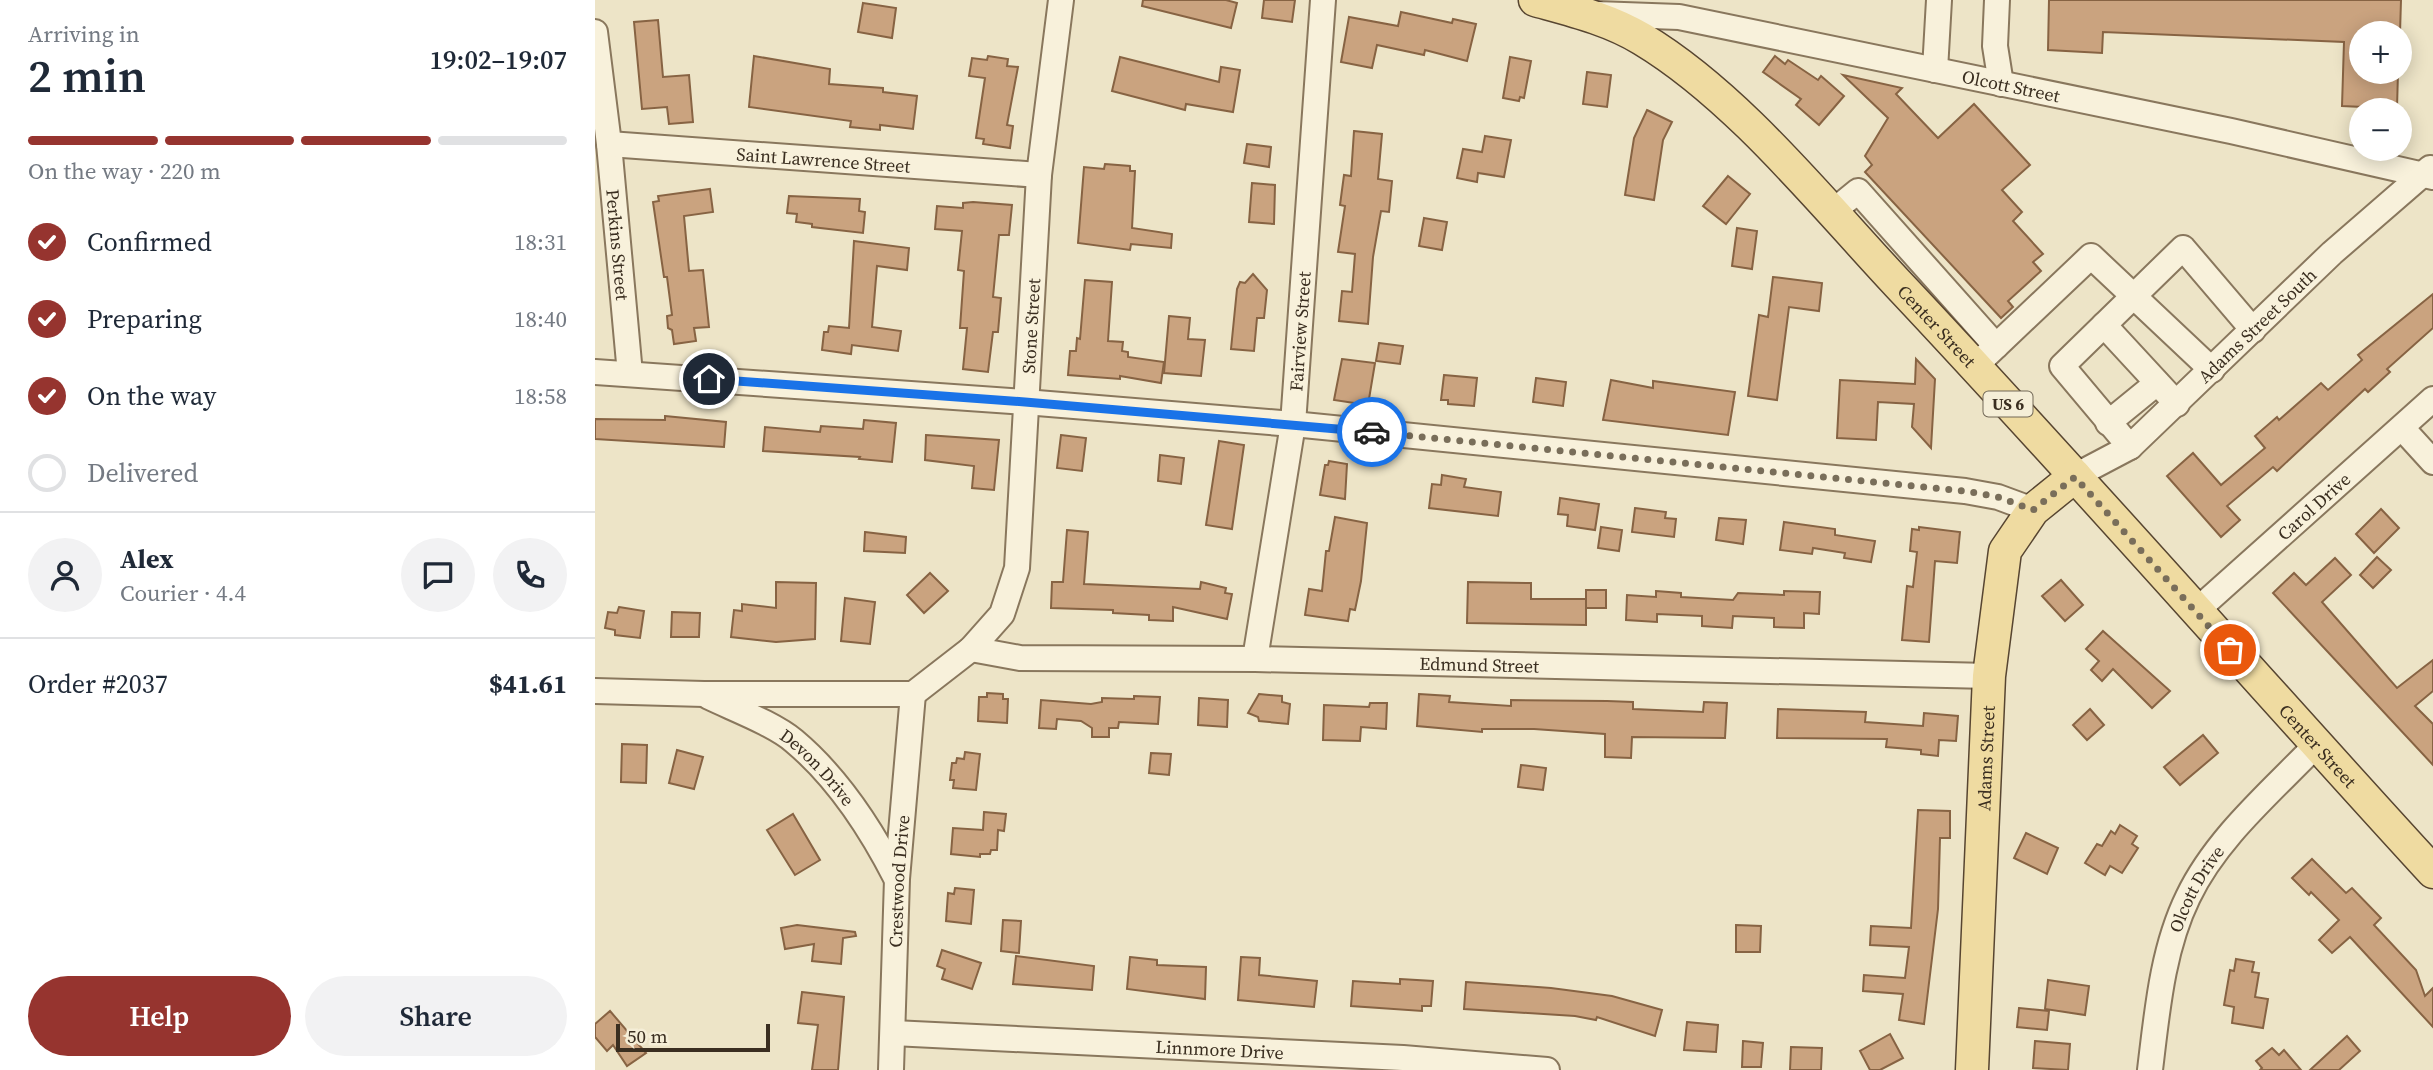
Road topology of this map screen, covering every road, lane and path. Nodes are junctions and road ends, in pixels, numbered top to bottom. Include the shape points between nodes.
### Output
1 (1061, 0) edge
2 (1323, 0) edge
3 (1535, 0) edge
4 (1939, 0) edge
5 (1997, 0) edge
6 (1585, 14) junction
7 (595, 32) edge
8 (1935, 70) junction
9 (2001, 84) junction
10 (609, 144) junction
11 (2430, 173) edge
12 (1039, 175) junction
13 (2134, 299) junction
14 (2104, 325) junction
15 (2253, 330) junction
16 (1985, 356) junction
17 (2212, 370) junction
18 (595, 372) edge
19 (630, 374) junction
20 (2157, 383) junction
21 (2433, 399) edge
22 (1025, 402) junction
23 (2177, 404) junction
24 (2108, 423) junction
25 (1293, 424) junction
26 (2402, 428) junction
27 (2130, 447) junction
28 (2433, 462) edge
29 (2075, 477) junction
30 (2033, 510) junction
31 (2195, 612) junction
32 (971, 649) junction
33 (1255, 660) junction
34 (1989, 676) junction
35 (595, 691) edge
36 (704, 694) junction
37 (913, 694) junction
38 (2316, 745) junction
39 (2433, 872) edge
40 (897, 879) junction
41 (893, 1033) junction
42 (2151, 1069) edge
43 (891, 1070) edge
44 (1547, 1070) edge
45 (1972, 1070) edge

1 - 12 street, Stone Street
2 - 25 street, Fairview Street
3 - 6 main road, Center Street / US 6
4 - 8 street
5 - 9 street via 1995,46
6 - 8 street, Olcott Street via 1679,18
6 - 16 main road, Center Street / US 6 via 1642,38 1697,79 1831,213
7 - 10 street, Perkins Street
8 - 9 street, Olcott Street
9 - 11 street, Olcott Street
10 - 12 street, Saint Lawrence Street
10 - 19 street, Perkins Street
11 - 15 street, Adams Street South via 2332,253
12 - 22 street, Stone Street
13 - 14 street
13 - 15 street via 2183,248
13 - 16 street via 2091,256
13 - 17 street
14 - 20 street
14 - 24 street via 2062,366
15 - 17 street, Adams Street South
16 - 29 main road, Center Street / US 6
17 - 23 street, Adams Street South
18 - 19 street
19 - 22 street
20 - 23 street
20 - 24 street
21 - 26 street, Carol Drive
22 - 25 street
22 - 32 street, Stone Street via 1017,568 1002,614
23 - 27 street, Adams Street South
24 - 27 street
25 - 30 street via 1965,491
25 - 33 street, Fairview Street
26 - 28 street
26 - 31 street, Carol Drive
27 - 29 street, Adams Street South
29 - 30 main road, Adams Street
29 - 31 main road, Center Street / US 6
30 - 34 main road, Adams Street via 2005,551
31 - 38 main road, Center Street / US 6
32 - 33 street, Edmund Street via 1020,657
32 - 37 street, Stone Street
33 - 34 street, Edmund Street
34 - 45 main road, Adams Street
35 - 36 street, Devon Drive
36 - 37 street, Devon Drive
36 - 40 street, Devon Drive via 793,740 841,790
37 - 40 street, Crestwood Drive
38 - 39 main road, Center Street / US 6
38 - 42 street, Olcott Drive via 2221,845 2188,896 2169,954
40 - 41 street, Crestwood Drive
41 - 43 street, Crestwood Drive
41 - 44 street, Linnmore Drive via 1403,1058

